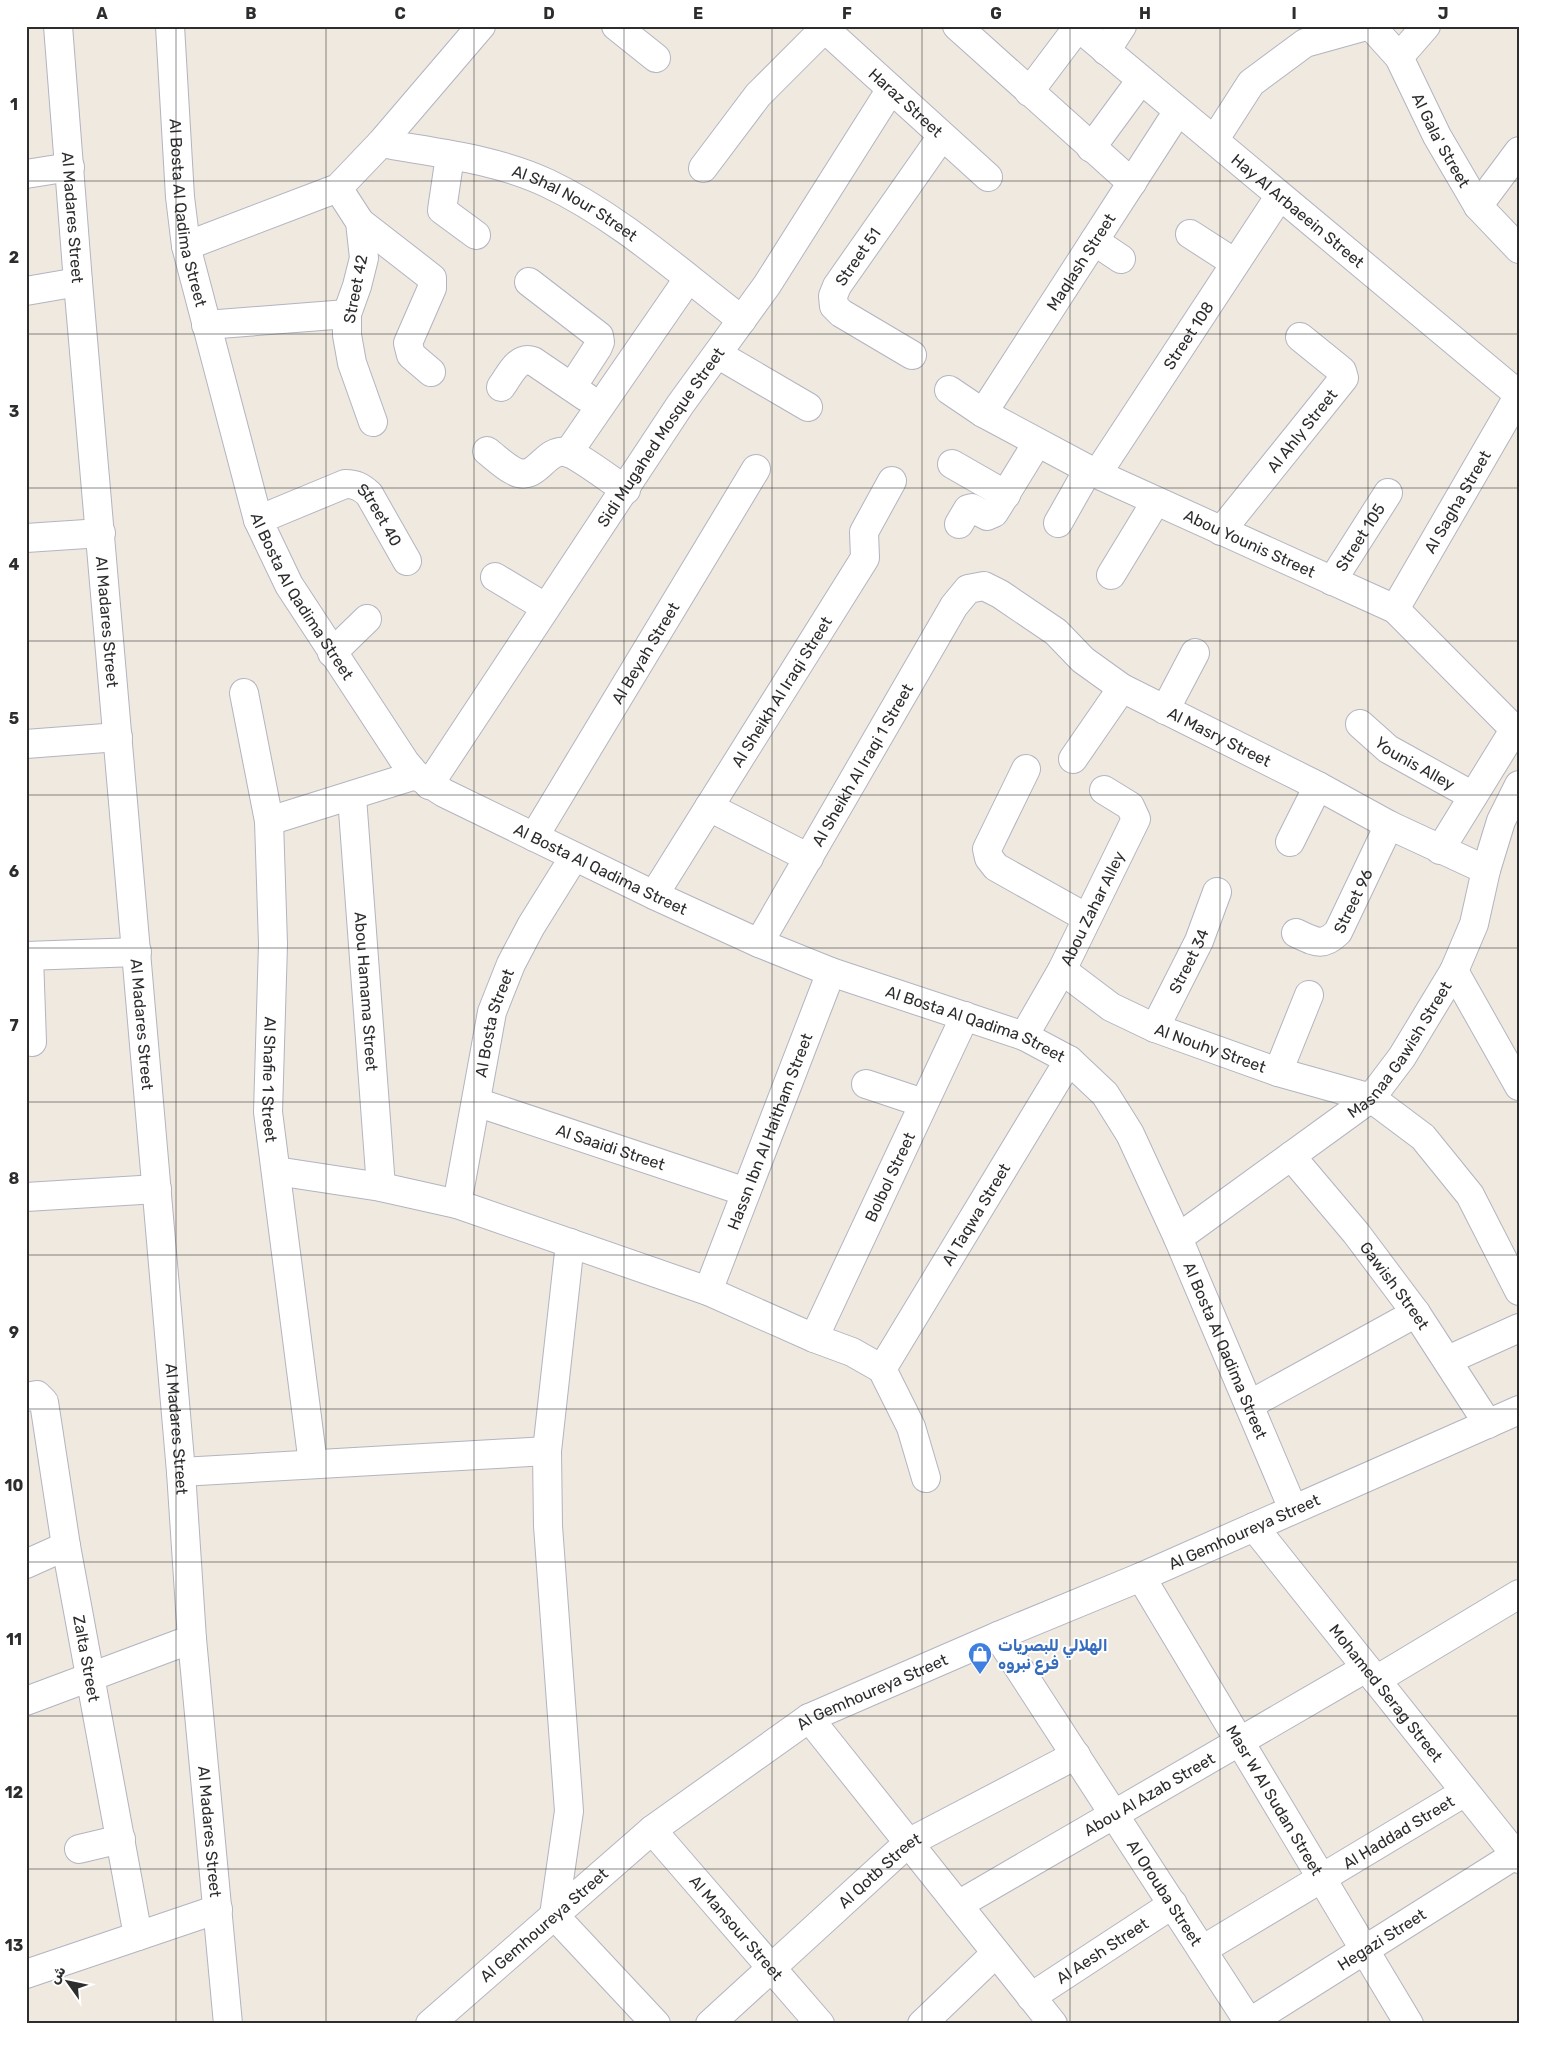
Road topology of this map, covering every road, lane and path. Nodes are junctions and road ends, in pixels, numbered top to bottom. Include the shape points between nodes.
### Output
1 (58, 26) edge
2 (170, 26) edge
3 (481, 26) edge
4 (616, 26) edge
5 (1122, 26) edge
6 (1366, 26) edge
7 (1371, 26) edge
8 (1426, 26) edge
9 (823, 27) edge
10 (958, 27) edge
11 (1078, 27) edge
12 (1106, 50) junction
13 (656, 58) dead end
14 (1399, 58) junction
15 (1141, 80) junction
16 (891, 89) junction
17 (1029, 92) junction
18 (1178, 111) junction
19 (942, 136) junction
20 (1214, 140) junction
21 (381, 143) junction
22 (1091, 148) junction
23 (1519, 151) edge
24 (450, 156) junction
25 (70, 167) junction
26 (703, 168) dead end
27 (26, 174) edge
28 (988, 177) dead end
29 (1132, 183) junction
30 (338, 188) junction
31 (1279, 197) junction
32 (1478, 206) junction
33 (360, 222) junction
34 (1190, 234) dead end
35 (476, 235) dead end
36 (1094, 241) junction
37 (186, 246) junction
38 (1519, 249) edge
39 (1121, 259) dead end
40 (1235, 263) junction
41 (688, 279) junction
42 (78, 282) junction
43 (529, 282) dead end
44 (26, 291) edge
45 (347, 314) junction
46 (742, 320) junction
47 (206, 325) junction
48 (1300, 337) dead end
49 (719, 355) junction
50 (912, 355) dead end
51 (431, 372) dead end
52 (502, 387) dead end
53 (572, 387) junction
54 (949, 390) dead end
55 (1519, 395) edge
56 (600, 407) junction
57 (808, 407) dead end
58 (983, 413) junction
59 (373, 422) dead end
60 (1037, 443) junction
61 (487, 451) dead end
62 (568, 453) junction
63 (952, 464) dead end
64 (756, 469) dead end
65 (1093, 472) junction
66 (892, 481) dead end
67 (626, 490) junction
68 (1388, 493) dead end
69 (1006, 495) junction
70 (1156, 501) junction
71 (258, 520) junction
72 (1058, 523) dead end
73 (959, 524) dead end
74 (1222, 531) junction
75 (101, 533) junction
76 (26, 538) edge
77 (407, 561) dead end
78 (1111, 575) dead end
79 (495, 577) dead end
80 (1332, 581) junction
81 (968, 589) joint
82 (545, 607) junction
83 (1395, 609) junction
84 (367, 619) dead end
85 (332, 653) junction
86 (1195, 653) dead end
87 (1122, 688) junction
88 (244, 693) dead end
89 (1165, 710) junction
90 (1360, 724) dead end
91 (1516, 732) edge
92 (118, 737) junction
93 (26, 744) edge
94 (1073, 759) dead end
95 (1026, 769) dead end
96 (422, 780) junction
97 (1519, 785) edge
98 (1318, 786) junction
99 (1104, 790) dead end
100 (1473, 796) junction
101 (352, 797) junction
102 (709, 807) junction
103 (269, 821) junction
104 (1389, 825) junction
105 (534, 837) junction
106 (1290, 842) dead end
107 (1440, 850) junction
108 (574, 857) junction
109 (809, 858) junction
110 (1486, 870) junction
111 (1217, 892) dead end
112 (654, 896) junction
113 (1086, 918) junction
114 (1296, 933) dead end
115 (759, 943) junction
116 (137, 952) junction
117 (27, 956) edge
118 (1062, 970) junction
119 (1454, 971) junction
120 (831, 972) junction
121 (1309, 995) dead end
122 (965, 1016) junction
123 (1155, 1028) junction
124 (1024, 1036) junction
125 (32, 1042) dead end
126 (1069, 1060) junction
127 (1278, 1072) junction
128 (866, 1084) dead end
129 (1519, 1086) edge
130 (1371, 1098) junction
131 (476, 1102) junction
132 (923, 1103) junction
133 (1291, 1156) junction
134 (276, 1171) junction
135 (381, 1187) junction
136 (157, 1189) junction
137 (746, 1192) junction
138 (26, 1197) edge
139 (458, 1204) junction
140 (1178, 1238) junction
141 (570, 1243) junction
142 (708, 1291) junction
143 (1519, 1291) edge
144 (1416, 1313) junction
145 (1519, 1328) edge
146 (814, 1338) junction
147 (1448, 1360) junction
148 (882, 1369) junction
149 (26, 1397) edge
150 (1249, 1405) junction
151 (1519, 1410) edge
152 (1488, 1424) junction
153 (547, 1451) junction
154 (313, 1464) junction
155 (181, 1472) junction
156 (926, 1478) dead end
157 (1293, 1510) junction
158 (1254, 1527) junction
159 (66, 1546) junction
160 (26, 1564) edge
161 (1141, 1577) junction
162 (1519, 1594) edge
163 (998, 1636) junction
164 (192, 1639) junction
165 (1371, 1674) junction
166 (89, 1678) junction
167 (26, 1701) edge
168 (809, 1718) junction
169 (1240, 1742) junction
170 (1076, 1755) junction
171 (1465, 1792) junction
172 (1114, 1814) junction
173 (652, 1830) junction
174 (121, 1840) junction
175 (908, 1843) junction
176 (79, 1849) dead end
177 (1517, 1857) edge
178 (1322, 1878) junction
179 (1173, 1904) junction
180 (958, 1905) junction
181 (218, 1909) junction
182 (554, 1915) junction
183 (138, 1936) junction
184 (1202, 1950) junction
185 (1364, 1950) junction
186 (996, 1953) junction
187 (771, 1968) junction
188 (26, 1974) edge
189 (1031, 1997) junction
190 (440, 2021) edge
191 (1249, 2023) edge
192 (228, 2024) edge
193 (656, 2024) edge
194 (710, 2024) edge
195 (820, 2024) edge
196 (922, 2024) edge
197 (1053, 2024) edge
198 (1409, 2024) edge

1 - 25 street, Al Madares Street
2 - 37 street, Al Bosta Al Qadima Street
3 - 21 street
4 - 13 street
5 - 12 street
6 - 20 street via 1305,43 1251,83
7 - 14 street, Al Gala' Street
8 - 14 street
9 - 16 street, Haraz Street
9 - 26 street via 758,96
10 - 17 street
11 - 12 street, Hay Al Arbaeein Street
11 - 17 street
12 - 15 street, Hay Al Arbaeein Street
14 - 32 street, Al Gala' Street via 1437,136
15 - 18 street, Hay Al Arbaeein Street
15 - 22 street
16 - 19 street, Haraz Street
16 - 46 street, Sidi Mugahed Mosque Street via 786,257
17 - 22 street
18 - 20 street, Hay Al Arbaeein Street
18 - 29 street, Maqlash Street
19 - 28 street, Haraz Street
19 - 50 street, Street 51 via 833,296 834,306 841,313
20 - 31 street, Hay Al Arbaeein Street
21 - 24 street, Al Shal Nour Street
21 - 30 street
22 - 29 street
23 - 32 street
24 - 35 street via 442,210
24 - 41 street, Al Shal Nour Street via 490,164 545,182 596,208
25 - 27 street
25 - 42 street, Al Madares Street
29 - 36 street, Maqlash Street
30 - 33 street, Street 42
30 - 37 street
31 - 40 street, Street 108
31 - 55 street, Hay Al Arbaeein Street
32 - 38 street, Al Gala' Street
33 - 45 street, Street 42 via 364,258
33 - 51 street via 432,278 432,288 408,343 411,355
34 - 40 street
36 - 39 street
36 - 58 street, Maqlash Street
37 - 47 street, Al Bosta Al Qadima Street
40 - 65 street, Street 108
41 - 46 street, Al Shal Nour Street
41 - 56 street
42 - 44 street
42 - 75 street, Al Madares Street
43 - 53 street via 598,336 598,347
45 - 47 street
45 - 59 street, Street 42 via 352,363
46 - 49 street, Sidi Mugahed Mosque Street
47 - 71 street, Al Bosta Al Qadima Street
48 - 74 street, Al Ahly Street via 1342,372 1344,378
49 - 57 street
49 - 67 street, Sidi Mugahed Mosque Street via 680,405
52 - 53 street via 520,361 526,359
53 - 56 street
54 - 58 street, Abou Younis Street
55 - 83 street, Al Sagha Street
56 - 62 street
58 - 60 street, Abou Younis Street
60 - 65 street, Abou Younis Street
60 - 69 street
61 - 62 street via 513,471 524,474 532,473 551,454
62 - 67 street
63 - 69 street
64 - 105 street, Al Beyah Street
65 - 70 street, Abou Younis Street
65 - 72 street, Street 108
66 - 102 street, Al Sheikh Al Iraqi Street via 864,532 865,558
67 - 82 street, Sidi Mugahed Mosque Street
68 - 80 street, Street 105
69 - 73 street via 991,516 968,509
70 - 74 street, Abou Younis Street
70 - 78 street
71 - 77 street, Street 40 via 345,484 354,484 369,494
71 - 85 street, Al Bosta Al Qadima Street via 289,584
74 - 80 street, Abou Younis Street
75 - 76 street
75 - 92 street, Al Madares Street
79 - 82 street
80 - 83 street, Abou Younis Street
81 - 87 street, Al Masry Street via 984,586 1000,594 1056,632 1083,660
81 - 109 street, Al Sheikh Al Iraqi 1 Street via 954,606
82 - 96 street, Sidi Mugahed Mosque Street
83 - 91 street, Abou Younis Street
84 - 85 street
85 - 96 street, Al Bosta Al Qadima Street
86 - 89 street
87 - 89 street, Al Masry Street
87 - 94 street
88 - 103 street, Al Shafie 1 Street
89 - 98 street, Al Masry Street
90 - 100 street, Younis Alley via 1388,749
91 - 100 street
92 - 93 street
92 - 116 street, Al Madares Street
95 - 113 street via 987,849 989,858 996,867
96 - 101 street
96 - 105 street, Al Bosta Al Qadima Street
97 - 110 street, Masnaa Gawish Street via 1501,821
98 - 104 street, Al Masry Street
98 - 106 street
99 - 113 street, Abou Zahar Alley via 1130,806 1136,819
100 - 107 street
101 - 103 street
101 - 135 street, Abou Hamama Street
102 - 109 street
102 - 112 street, Al Sheikh Al Iraqi Street
103 - 134 street, Al Shafie 1 Street via 273,944 268,1112
104 - 107 street, Al Masry Street
104 - 114 street, Street 96 via 1338,932 1325,942
105 - 108 street, Al Bosta Al Qadima Street
107 - 110 street, Al Masry Street
108 - 112 street, Al Bosta Al Qadima Street
108 - 131 street, Al Bosta Street via 531,926 492,1012
109 - 115 street, Al Sheikh Al Iraqi 1 Street
110 - 119 street, Masnaa Gawish Street via 1474,924
111 - 123 street, Street 34 via 1198,941
112 - 115 street, Al Bosta Al Qadima Street
113 - 118 street, Abou Zahar Alley
115 - 120 street, Al Bosta Al Qadima Street
116 - 117 street
116 - 136 street, Al Madares Street
117 - 125 street
118 - 123 street, Al Nouhy Street via 1111,1007
118 - 124 street, Abou Zahar Alley
119 - 129 street
119 - 130 street, Masnaa Gawish Street via 1402,1057
120 - 122 street, Al Bosta Al Qadima Street
120 - 137 street, Hassn Ibn Al Haitham Street
121 - 127 street
122 - 124 street, Al Bosta Al Qadima Street
122 - 132 street, Bolbol Street
123 - 127 street, Al Nouhy Street
124 - 126 street, Al Bosta Al Qadima Street
126 - 140 street, Al Bosta Al Qadima Street via 1105,1094 1130,1134
126 - 148 street, Al Taqwa Street
127 - 130 street, Al Nouhy Street
128 - 132 street
130 - 133 street, Masnaa Gawish Street
130 - 143 street via 1423,1137 1470,1195
131 - 137 street, Al Saaidi Street
131 - 139 street, Al Bosta Street
132 - 146 street, Bolbol Street
133 - 140 street, Masnaa Gawish Street
133 - 144 street, Gawish Street via 1356,1233
134 - 135 street
134 - 154 street, Al Shafie 1 Street
135 - 139 street
136 - 138 street
136 - 155 street, Al Madares Street
137 - 142 street, Hassn Ibn Al Haitham Street
139 - 141 street
140 - 150 street, Al Bosta Al Qadima Street
141 - 142 street
141 - 153 street
142 - 146 street
144 - 147 street, Gawish Street
144 - 150 street
145 - 147 street
146 - 148 street via 852,1352
147 - 152 street, Gawish Street
148 - 156 street via 910,1427
149 - 159 street, Zalta Street via 37,1395 44,1402
150 - 157 street, Al Bosta Al Qadima Street
151 - 152 street, Al Gemhoureya Street
152 - 157 street, Al Gemhoureya Street
153 - 154 street
153 - 182 street via 548,1526 570,1811
154 - 155 street
155 - 164 street, Al Madares Street
157 - 158 street, Al Gemhoureya Street
158 - 161 street, Al Gemhoureya Street
158 - 165 street, Mohamed Serag Street
159 - 160 street
159 - 166 street, Zalta Street
161 - 163 street, Al Gemhoureya Street
161 - 169 street, Masr W Al Sudan Street
162 - 165 street, Abou Al Azab Street
163 - 168 street, Al Gemhoureya Street
163 - 170 street, Al Orouba Street
164 - 166 street
164 - 181 street, Al Madares Street
165 - 169 street, Abou Al Azab Street
165 - 171 street, Mohamed Serag Street
166 - 167 street
166 - 174 street, Zalta Street
168 - 173 street, Al Gemhoureya Street
168 - 175 street
169 - 172 street, Abou Al Azab Street
169 - 178 street, Masr W Al Sudan Street
170 - 172 street, Al Orouba Street
170 - 175 street, Al Qotb Street
171 - 177 street, Mohamed Serag Street
171 - 178 street, Al Haddad Street
172 - 179 street, Al Orouba Street
172 - 180 street, Abou Al Azab Street
173 - 182 street, Al Gemhoureya Street
173 - 187 street, Al Mansour Street
174 - 176 street
174 - 183 street, Zalta Street
175 - 180 street
175 - 187 street, Al Qotb Street
177 - 185 street, Hegazi Street
178 - 184 street, Al Haddad Street
178 - 185 street, Masr W Al Sudan Street
179 - 184 street, Al Orouba Street
179 - 189 street, Al Aesh Street
180 - 186 street
181 - 183 street
181 - 192 street, Al Madares Street
182 - 190 street, Al Gemhoureya Street
182 - 193 street
183 - 188 street
184 - 191 street, Al Orouba Street
185 - 191 street, Hegazi Street
185 - 198 street, Masr W Al Sudan Street
186 - 189 street
186 - 196 street
187 - 194 street, Al Qotb Street
187 - 195 street, Al Mansour Street
189 - 197 street

